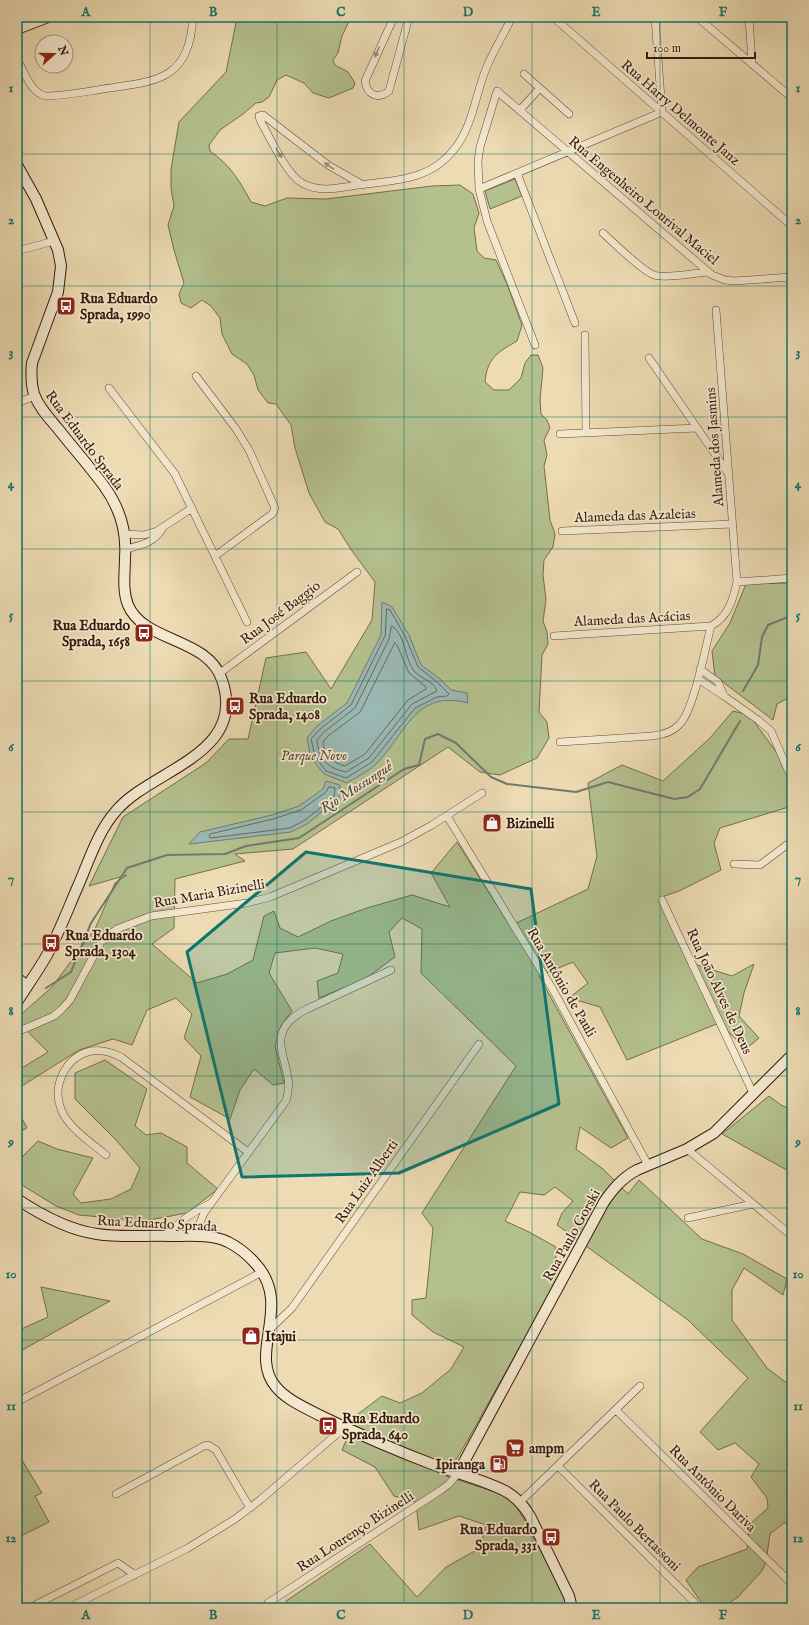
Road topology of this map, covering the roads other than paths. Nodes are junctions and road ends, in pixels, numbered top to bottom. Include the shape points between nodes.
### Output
1 (48, 17) edge
2 (193, 17) edge
3 (394, 17) edge
4 (409, 17) edge
5 (512, 17) edge
6 (553, 17) edge
7 (655, 17) edge
8 (697, 17) edge
9 (749, 17) edge
10 (17, 29) edge
11 (17, 53) edge
12 (19, 63) edge
13 (752, 64) junction
14 (524, 74) dead end
15 (539, 89) junction
16 (792, 98) edge
17 (520, 110) junction
18 (662, 112) junction
19 (569, 114) dead end
20 (568, 152) junction
21 (17, 165) edge
22 (517, 173) junction
23 (363, 185) junction
24 (479, 190) junction
25 (791, 222) edge
26 (603, 233) dead end
27 (54, 240) junction
28 (17, 252) edge
29 (707, 272) junction
30 (792, 277) edge
31 (716, 310) dead end
32 (574, 323) dead end
33 (585, 335) dead end
34 (535, 345) dead end
35 (649, 358) dead end
36 (196, 376) dead end
37 (109, 388) dead end
38 (34, 394) junction
39 (17, 398) edge
40 (17, 403) edge
41 (697, 428) junction
42 (586, 433) junction
43 (560, 434) dead end
44 (729, 474) junction
45 (192, 508) junction
46 (732, 524) junction
47 (162, 529) junction
48 (562, 531) dead end
49 (124, 534) junction
50 (126, 549) junction
51 (215, 556) junction
52 (356, 572) dead end
53 (792, 578) edge
54 (737, 582) junction
55 (248, 622) dead end
56 (711, 626) junction
57 (554, 636) dead end
58 (700, 669) junction
59 (220, 673) junction
60 (698, 679) junction
61 (724, 696) junction
62 (560, 742) dead end
63 (792, 779) edge
64 (482, 793) dead end
65 (447, 816) junction
66 (792, 821) edge
67 (792, 827) edge
68 (792, 841) edge
69 (734, 864) dead end
70 (662, 900) dead end
71 (391, 970) dead end
72 (17, 978) edge
73 (28, 986) junction
74 (17, 1002) edge
75 (17, 1032) edge
76 (479, 1044) dead end
77 (792, 1055) edge
78 (753, 1093) junction
79 (687, 1149) junction
80 (248, 1152) junction
81 (106, 1155) dead end
82 (648, 1165) junction
83 (17, 1199) edge
84 (212, 1202) junction
85 (753, 1204) junction
86 (688, 1218) dead end
87 (166, 1236) junction
88 (201, 1236) junction
89 (792, 1236) edge
90 (262, 1272) junction
91 (270, 1330) junction
92 (640, 1386) dead end
93 (17, 1402) edge
94 (616, 1410) junction
95 (344, 1428) junction
96 (558, 1466) junction
97 (458, 1473) junction
98 (116, 1494) dead end
99 (520, 1502) junction
100 (250, 1508) junction
101 (135, 1575) junction
102 (792, 1584) edge
103 (694, 1602) dead end
104 (29, 1608) edge
105 (68, 1608) edge
106 (266, 1608) edge
107 (572, 1608) edge

1 - 10 main road
2 - 12 street via 190,44 183,58 171,72 151,82 38,95
3 -> 4 street via 365,81 368,92 374,96 379,97 390,91
5 - 23 street via 486,70 471,118 456,148 440,163 422,174 396,181
6 - 18 street, Rua Harry Delmonte Janz
7 - 18 street
8 - 13 street
9 - 13 street
11 - 12 street
13 - 16 street
14 - 15 street
15 - 17 street
15 - 19 street
17 - 20 street, Rua Engenheiro Lourival Maciel
17 - 24 street, Rua Engenheiro Lourival Maciel via 497,91 480,147
18 - 20 street
18 - 25 street, Rua Harry Delmonte Janz
20 - 22 street
20 - 29 street, Rua Engenheiro Lourival Maciel
21 - 27 main road, Rua Eduardo Sprada via 31,187
22 - 24 street
22 - 32 street
23 -> 23 street via 328,165 263,115 259,116 279,154 302,183 328,189
24 - 34 street via 488,221
26 - 29 street via 654,275
27 - 28 street
27 - 38 main road, Rua Eduardo Sprada via 62,266 60,283 32,363
29 - 30 street, Rua Engenheiro Lourival Maciel via 718,278 734,281
31 - 44 street, Alameda dos Jasmins
33 - 42 street
35 - 41 street
36 - 51 street via 249,450 275,508 272,514
37 - 45 street via 170,466
38 - 39 street
38 - 40 street
38 - 49 main road, Rua Eduardo Sprada via 48,418 110,494 120,515
41 - 42 street
41 - 44 street
42 - 43 street
44 - 46 street, Alameda dos Jasmins
45 - 47 street
45 - 51 street
46 - 48 street, Alameda das Azaleias
46 - 54 street, Alameda dos Jasmins
47 - 49 street via 144,535
47 - 50 street via 150,542
49 - 50 main road, Rua Eduardo Sprada
50 - 59 main road, Rua Eduardo Sprada via 125,592 128,605 135,616 148,626 204,655
51 - 55 street
52 - 59 street, Rua José Baggio
53 - 54 street
54 - 56 street via 725,615
56 - 57 street, Alameda das Acácias
56 - 58 street
58 - 60 street
58 - 61 street via 718,682
59 - 73 main road, Rua Eduardo Sprada via 226,701 219,729 207,745 192,758 115,811 102,832 48,954
60 - 61 street
60 - 62 street via 685,719 667,733
61 - 63 street via 771,732
64 - 65 street, Rua Maria Bizinelli
65 - 75 street, Rua Maria Bizinelli via 401,842 270,897 151,916 117,929 102,942 70,1000 62,1009 54,1016
65 - 82 street, Rua Antônio de Pauli via 549,981
66 - 67 street
68 - 69 street via 760,865
70 - 78 street, Rua João Alves de Deus
71 - 80 street via 298,1013 290,1021 280,1044 289,1092 286,1101
72 - 73 main road
73 - 74 main road, Rua Eduardo Sprada
76 - 91 street, Rua Luiz Alberti via 292,1308
77 - 78 main road, Rua Paulo Gorski
78 - 79 main road, Rua Paulo Gorski via 720,1128
79 - 82 main road, Rua Paulo Gorski
79 - 85 street
80 - 81 street via 120,1057 107,1052 91,1051 72,1061 65,1069 60,1081 59,1100 61,1110 72,1126
80 - 84 street
82 - 97 main road, Rua Paulo Gorski via 623,1179 604,1202
83 - 87 main road, Rua Eduardo Sprada via 56,1222 84,1232
84 - 87 street via 178,1224
84 - 88 street via 200,1223
85 - 86 street
85 - 89 street
87 - 88 main road, Rua Eduardo Sprada
88 - 90 main road, Rua Eduardo Sprada via 228,1242 249,1257
90 - 91 main road, Rua Eduardo Sprada via 272,1299
90 - 93 street
91 - 95 main road, Rua Eduardo Sprada via 266,1367 277,1388 295,1402
92 - 94 street
94 - 96 street
94 - 102 street, Rua Antônio Dariva
95 - 97 main road, Rua Eduardo Sprada
95 - 100 street
96 - 99 street
96 - 103 street, Rua Paulo Bertassoni
97 - 99 main road, Rua Eduardo Sprada via 502,1490
97 - 106 street, Rua Lourenço Bizinelli via 441,1490 268,1603
98 - 100 street via 208,1445 216,1450
99 - 107 main road, Rua Eduardo Sprada via 530,1516 569,1596
100 - 101 street via 188,1548
101 - 104 street via 118,1563
101 - 105 street

